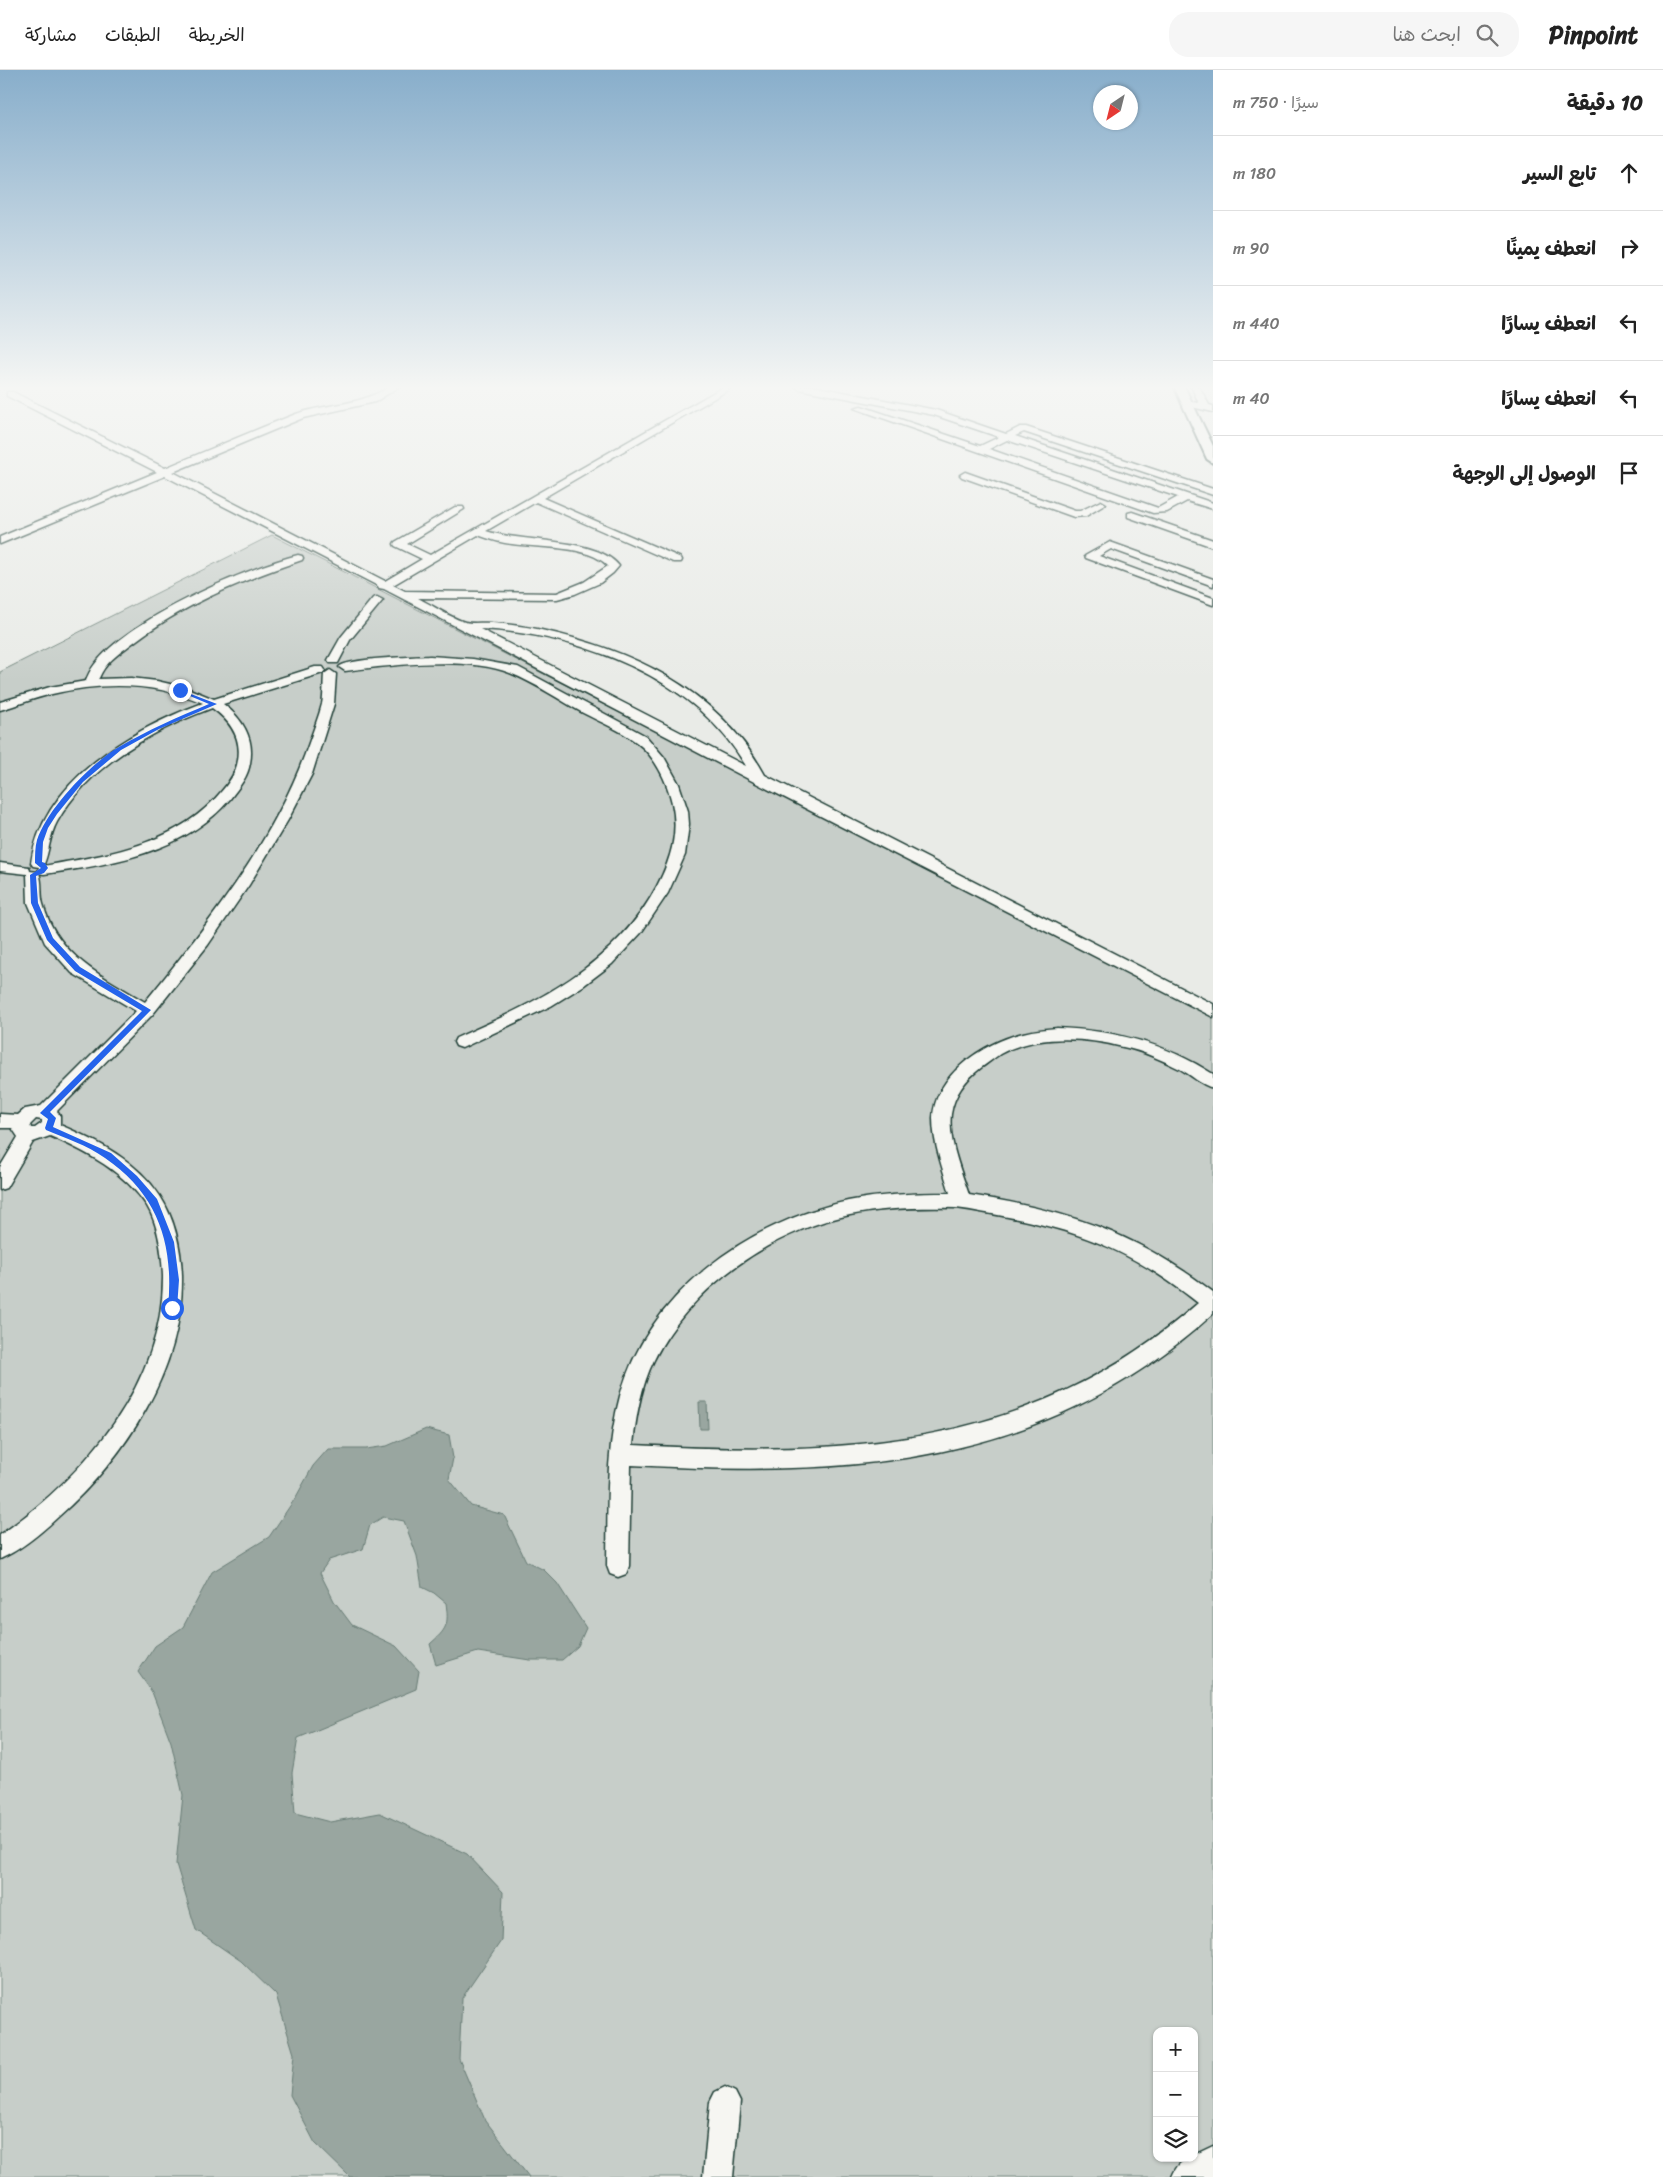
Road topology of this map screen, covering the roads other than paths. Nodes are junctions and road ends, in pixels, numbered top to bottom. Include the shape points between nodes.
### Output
1 (136, 484) edge
2 (189, 484) edge
3 (558, 484) edge
4 (991, 484) edge
5 (1081, 484) edge
6 (1148, 484) edge
7 (1190, 484) edge
8 (1213, 492) edge
9 (1186, 497) junction
10 (534, 498) junction
11 (1084, 498) dead end
12 (1213, 506) edge
13 (1111, 507) junction
14 (459, 509) dead end
15 (476, 531) junction
16 (625, 536) junction
17 (0, 541) edge
18 (1213, 544) edge
19 (590, 552) junction
20 (298, 558) dead end
21 (430, 559) junction
22 (677, 560) dead end
23 (1213, 583) edge
24 (383, 586) junction
25 (399, 594) junction
26 (377, 600) dead end
27 (1213, 602) edge
28 (461, 625) junction
29 (332, 668) junction
30 (91, 684) junction
31 (214, 704) junction
32 (0, 706) edge
33 (761, 780) junction
34 (0, 867) edge
35 (35, 870) junction
36 (147, 1010) junction
37 (1213, 1011) edge
38 (462, 1042) dead end
39 (1213, 1082) edge
40 (0, 1120) edge
41 (47, 1120) junction
42 (25, 1129) junction
43 (0, 1183) edge
44 (962, 1201) junction
45 (1213, 1302) edge
46 (622, 1454) junction
47 (0, 1548) edge
48 (618, 1566) dead end
49 (725, 2102) dead end
50 (1213, 2161) edge
51 (718, 2177) edge
52 (1187, 2177) edge

1 - 17 street
2 - 24 street
3 - 10 street
4 - 13 street via 1074,514
5 - 9 street via 1157,511
6 - 9 street
7 - 8 street
9 - 12 street
10 - 15 street
10 - 16 street
11 - 13 street
13 - 18 street
14 - 21 street via 399,544
15 - 19 street via 509,541
15 - 21 street
16 - 19 street
16 - 22 street
19 - 25 street via 614,564 613,568 566,594 543,597
20 - 30 street via 226,583 173,609 138,632 99,665 92,674
21 - 24 street
23 - 27 street via 1110,546 1090,556
24 - 25 street
25 - 28 street
26 - 29 street via 345,639
28 - 33 street
28 - 33 street via 520,629 582,644 650,671 693,699 726,727 745,751
29 - 31 street
29 - 36 street via 328,704 317,741 305,774 281,820 203,941
29 - 38 street via 446,661 514,670 641,739 655,755 677,793 682,838 670,874 639,927 619,949 569,987 520,1015
30 - 31 street via 160,686 198,696
30 - 32 street via 46,692
31 - 35 street via 157,728 119,749 81,781 45,828
31 - 35 street via 237,724 246,750 238,778 214,808 183,830 151,846 96,862
33 - 37 street
34 - 35 street
35 - 36 street via 35,903 50,939 78,969
36 - 41 street
39 - 44 street via 1171,1058 1130,1042 1090,1034 1048,1034 1014,1042 982,1056 956,1081 944,1105 942,1128
40 - 42 street
41 - 42 street via 42,1133
41 - 47 street via 108,1155 154,1201 170,1242 175,1280 172,1308 161,1352 122,1431 59,1502 20,1536
42 - 43 street
44 - 45 street via 1064,1220 1118,1242 1170,1271
44 - 46 street via 897,1200 841,1208 782,1230 704,1280 663,1326 638,1372 626,1414
45 - 46 street via 1135,1364 1071,1400 1010,1424 946,1443 861,1456 792,1461 700,1460
46 - 48 street
49 - 51 street
50 - 52 street

